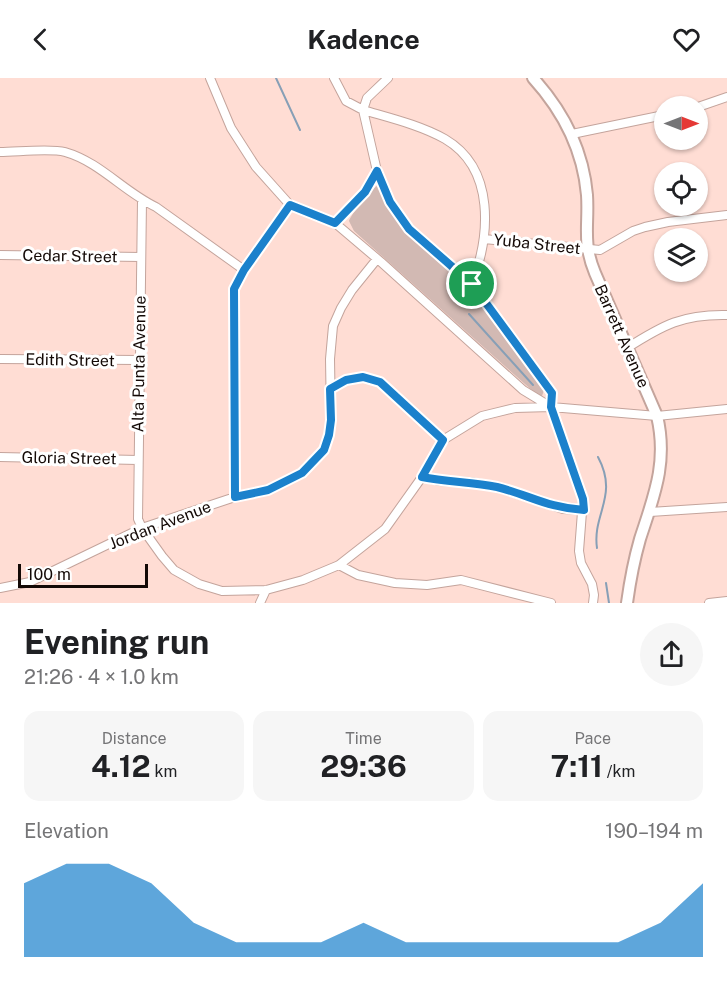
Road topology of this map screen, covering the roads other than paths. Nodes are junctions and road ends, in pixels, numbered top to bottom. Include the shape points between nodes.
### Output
1 (210, 78) edge
2 (334, 78) edge
3 (388, 78) edge
4 (533, 78) edge
5 (727, 97) edge
6 (708, 104) edge
7 (363, 110) junction
8 (654, 117) edge
9 (572, 134) junction
10 (0, 152) edge
11 (377, 171) junction
12 (142, 200) junction
13 (290, 205) junction
14 (727, 215) edge
15 (335, 223) junction
16 (484, 239) junction
17 (586, 249) junction
18 (0, 255) edge
19 (141, 256) junction
20 (377, 259) junction
21 (244, 270) junction
22 (472, 284) junction
23 (727, 315) edge
24 (627, 348) junction
25 (0, 359) edge
26 (139, 360) junction
27 (330, 389) junction
28 (551, 407) junction
29 (727, 409) edge
30 (657, 416) junction
31 (443, 440) junction
32 (0, 457) edge
33 (138, 460) junction
34 (422, 477) junction
35 (235, 497) junction
36 (727, 507) edge
37 (584, 510) junction
38 (650, 512) junction
39 (142, 528) junction
40 (339, 565) junction
41 (0, 588) edge
42 (266, 590) junction
43 (727, 601) edge
44 (260, 603) edge
45 (551, 603) edge
46 (593, 603) edge
47 (627, 603) edge
48 (709, 603) edge

1 - 13 street via 231,128 256,166
2 - 7 street via 346,101
3 - 7 street via 366,98
4 - 9 street, Barrett Avenue via 557,107
5 - 6 street
7 - 11 street
7 - 16 street via 445,139 466,156 480,180 485,208
8 - 9 street
9 - 17 street, Barrett Avenue via 587,196
10 - 12 street via 62,152 79,157
11 - 15 street via 365,192
11 - 22 street via 390,202 409,229
12 - 19 street, Alta Punta Avenue
12 - 21 street
13 - 15 street
13 - 21 street
14 - 17 street, Yuba Street via 645,227 600,250
15 - 20 street
16 - 17 street, Yuba Street
16 - 22 street
17 - 24 street, Barrett Avenue
18 - 19 street, Cedar Street
19 - 26 street, Alta Punta Avenue
20 - 27 street, Jordan Avenue via 352,290 333,326
20 - 28 street via 523,390
21 - 35 street via 234,289
22 - 28 street via 552,393
23 - 24 street via 686,318 665,325
24 - 30 street, Barrett Avenue
25 - 26 street, Edith Street
26 - 33 street, Alta Punta Avenue
27 - 31 street via 363,377 380,382
27 - 35 street, Jordan Avenue via 330,428 324,450 302,473 268,490
28 - 30 street
28 - 31 street via 515,408 482,416
28 - 37 street
29 - 30 street
30 - 38 street, Barrett Avenue via 661,462
31 - 34 street
32 - 33 street, Gloria Street
33 - 39 street, Alta Punta Avenue via 138,519
34 - 37 street via 500,488 563,509
34 - 40 street via 385,529
35 - 39 street, Jordan Avenue
36 - 38 street
37 - 46 street via 579,551 592,584
38 - 47 street, Barrett Avenue via 633,564
39 - 41 street, Jordan Avenue via 30,582
39 - 42 street via 174,570 198,584 222,591
40 - 42 street
40 - 45 street via 395,583 427,585 461,580
42 - 44 street
43 - 48 street

